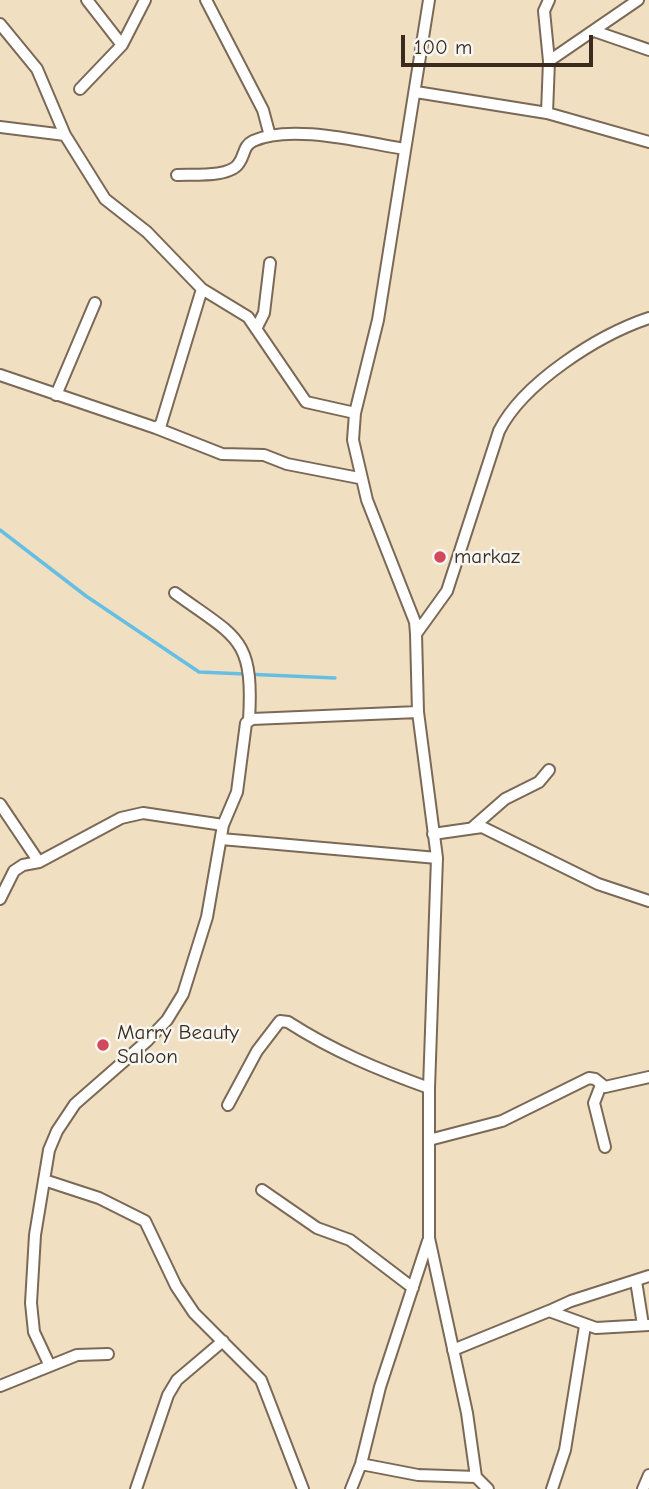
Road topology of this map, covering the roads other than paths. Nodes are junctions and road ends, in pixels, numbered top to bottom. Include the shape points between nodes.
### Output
1 (87, 0) edge
2 (145, 0) edge
3 (206, 0) edge
4 (429, 0) edge
5 (549, 0) edge
6 (638, 0) edge
7 (0, 24) edge
8 (594, 31) junction
9 (122, 45) junction
10 (649, 50) edge
11 (549, 61) junction
12 (80, 89) dead end
13 (416, 92) junction
14 (547, 113) junction
15 (0, 127) edge
16 (65, 135) junction
17 (270, 136) junction
18 (649, 142) edge
19 (405, 149) junction
20 (177, 175) dead end
21 (270, 263) dead end
22 (202, 289) junction
23 (95, 303) dead end
24 (649, 318) edge
25 (256, 329) junction
26 (0, 376) edge
27 (57, 395) junction
28 (355, 413) junction
29 (156, 428) junction
30 (359, 478) junction
31 (175, 593) dead end
32 (416, 634) junction
33 (418, 712) junction
34 (249, 720) junction
35 (549, 770) dead end
36 (0, 804) edge
37 (223, 825) junction
38 (473, 827) junction
39 (433, 834) junction
40 (221, 839) junction
41 (437, 858) junction
42 (39, 862) junction
43 (0, 899) edge
44 (649, 901) edge
45 (649, 1077) edge
46 (601, 1085) junction
47 (429, 1088) junction
48 (228, 1105) dead end
49 (429, 1140) junction
50 (605, 1147) dead end
51 (44, 1180) junction
52 (262, 1191) dead end
53 (429, 1238) junction
54 (649, 1276) edge
55 (636, 1281) junction
56 (413, 1288) junction
57 (550, 1311) junction
58 (646, 1325) edge
59 (585, 1326) junction
60 (223, 1341) junction
61 (453, 1350) junction
62 (108, 1354) dead end
63 (49, 1364) junction
64 (0, 1386) edge
65 (361, 1464) junction
66 (649, 1475) edge
67 (476, 1477) junction
68 (136, 1489) edge
69 (303, 1489) edge
70 (351, 1489) edge
71 (488, 1489) edge
72 (552, 1489) edge
73 (643, 1489) edge

1 - 9 street
2 - 9 street
3 - 17 street via 263,110
4 - 13 street
5 - 11 street via 544,11
6 - 8 street
7 - 16 street via 37,69
8 - 10 street
8 - 11 street
9 - 12 street
11 - 14 street
13 - 14 street
13 - 19 street
14 - 18 street
15 - 16 street
16 - 22 street via 105,199 146,232
17 - 19 street via 302,135
17 - 20 street via 252,141 237,166 228,170
19 - 28 street via 378,320
21 - 25 street via 264,313
22 - 25 street via 248,317
22 - 29 street
23 - 27 street
24 - 32 street via 592,346 509,411 447,590
25 - 28 street via 306,402
26 - 27 street
27 - 29 street
28 - 30 street via 353,440
29 - 30 street via 222,454 264,455
30 - 32 street
31 - 34 street via 237,638 248,661
32 - 33 street
33 - 34 street
33 - 39 street
34 - 37 street via 237,792
35 - 38 street via 539,782 505,799
36 - 42 street
37 - 40 street
37 - 42 street via 143,813 121,818
38 - 39 street
38 - 44 street via 489,830 598,884
39 - 41 street
40 - 41 street
40 - 51 street via 207,917 183,994 147,1041 64,1118 49,1150
41 - 47 street
42 - 43 street via 14,871
45 - 46 street
46 - 49 street via 589,1078 502,1121
46 - 50 street via 594,1102
47 - 48 street via 373,1068 280,1021 257,1051
47 - 49 street
49 - 53 street
51 - 60 street via 99,1198 145,1221 194,1314
51 - 63 street via 31,1310 34,1332
52 - 56 street via 317,1228 350,1240
53 - 56 street
53 - 61 street
54 - 55 street
55 - 57 street
55 - 58 street
56 - 65 street via 380,1387
57 - 59 street
57 - 61 street
58 - 59 street
59 - 72 street via 565,1450
60 - 68 street via 177,1380 168,1395
60 - 69 street via 261,1380
61 - 67 street
62 - 63 street via 77,1355
63 - 64 street
65 - 67 street via 418,1475
65 - 70 street
66 - 73 street
67 - 71 street

